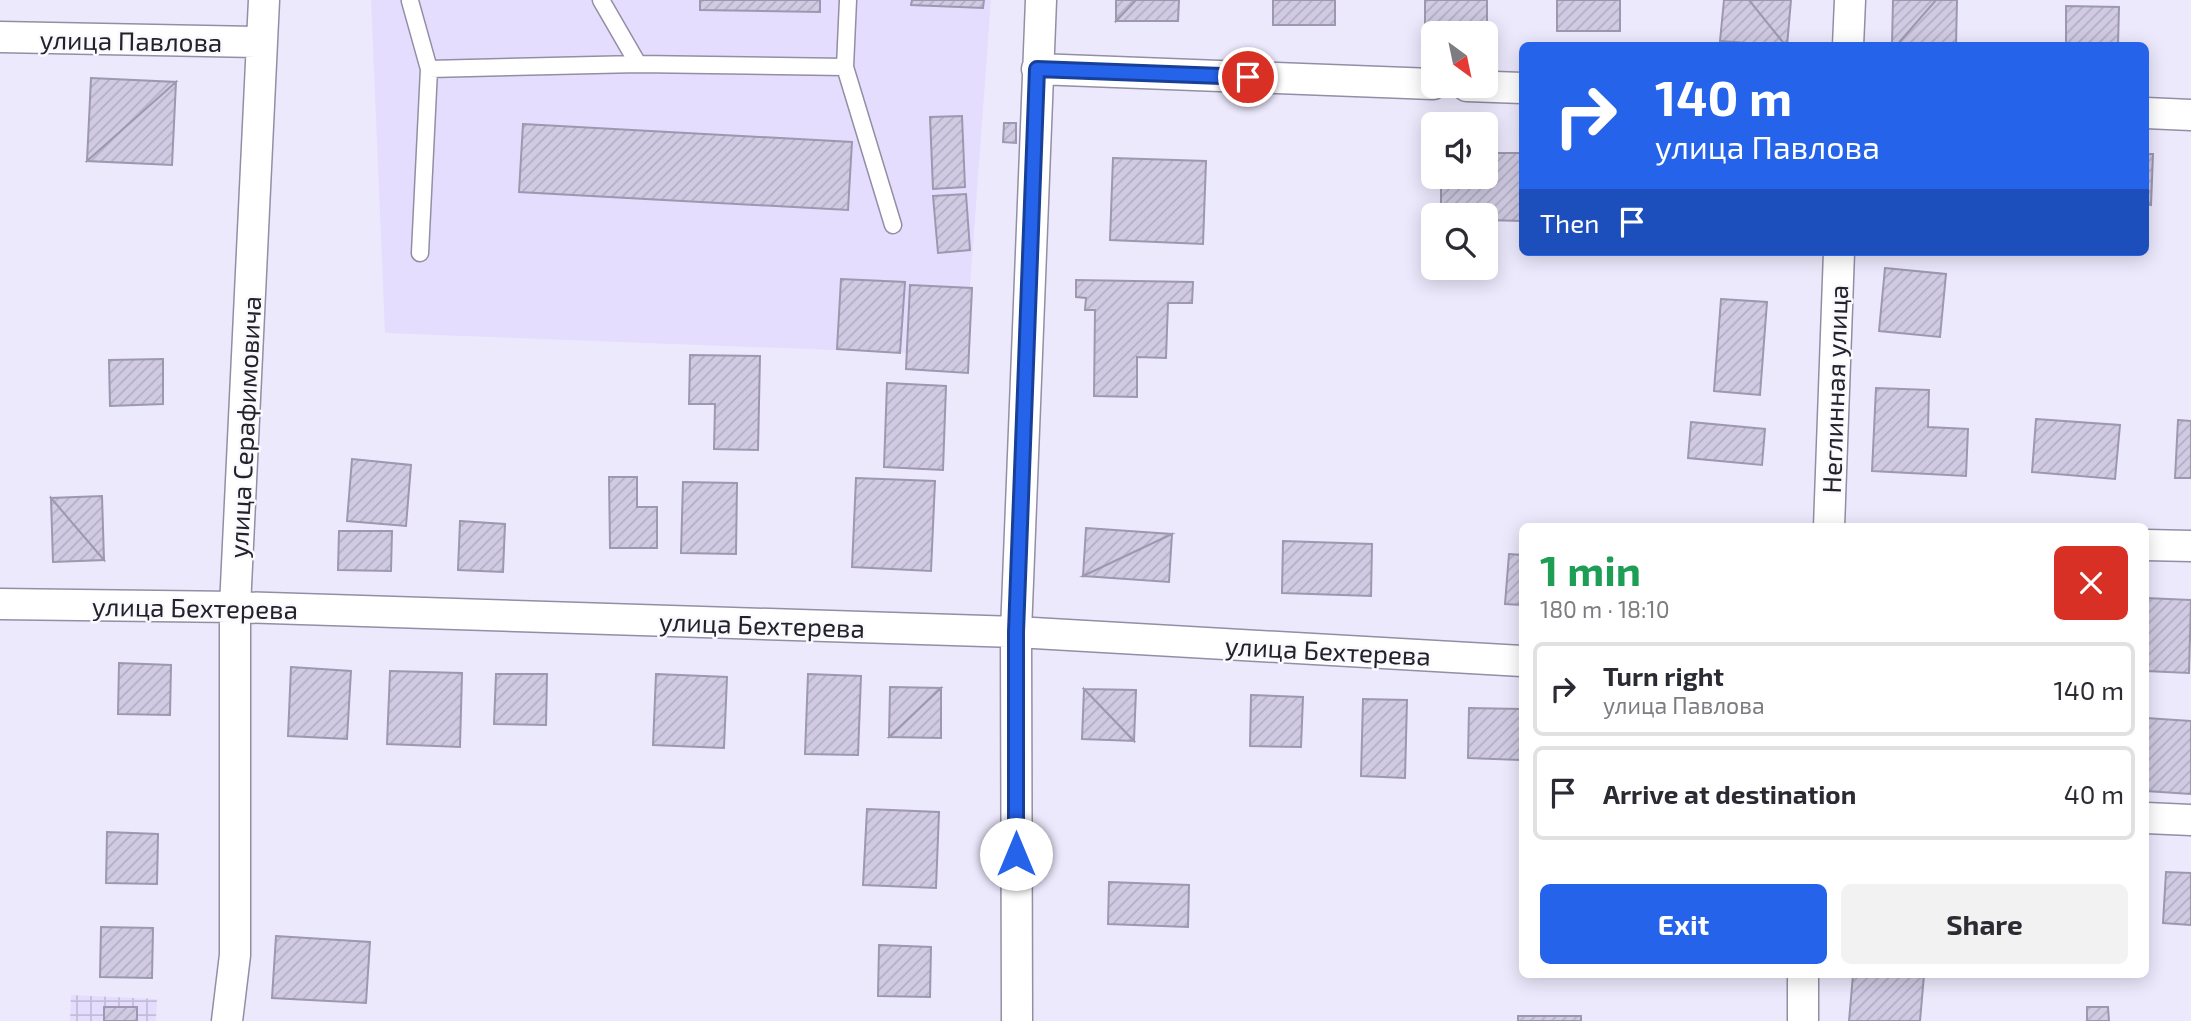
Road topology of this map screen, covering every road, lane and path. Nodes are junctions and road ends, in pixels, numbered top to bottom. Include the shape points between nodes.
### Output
1 (264, 0) edge
2 (601, 0) edge
3 (848, 0) edge
4 (1041, 0) edge
5 (1850, 0) edge
6 (410, 1) edge
7 (0, 37) edge
8 (262, 42) junction
9 (1848, 42) edge
10 (638, 64) junction
11 (845, 67) junction
12 (429, 69) junction
13 (1037, 69) junction
14 (1421, 85) edge
15 (1498, 87) edge
16 (1519, 88) edge
17 (2149, 113) edge
18 (2191, 115) edge
19 (893, 225) dead end
20 (421, 253) dead end
21 (1839, 256) edge
22 (1829, 523) edge
23 (2149, 545) edge
24 (2191, 546) edge
25 (0, 604) edge
26 (235, 607) junction
27 (1016, 632) junction
28 (1519, 661) edge
29 (2149, 818) edge
30 (2191, 820) edge
31 (1803, 978) edge
32 (227, 1021) edge
33 (1017, 1021) edge
34 (1802, 1021) edge

1 - 8 street, улица Серафимовича
2 - 10 lane
3 - 11 lane
4 - 13 street
5 - 9 street
6 - 12 lane
7 - 8 street, улица Павлова
8 - 26 street, улица Серафимовича
10 - 11 lane
10 - 12 lane
11 - 19 lane
12 - 20 lane
13 - 14 street
13 - 27 street
15 - 16 street
17 - 18 street
21 - 22 street, Неглинная улица
23 - 24 street
25 - 26 street, улица Бехтерева
26 - 27 street, улица Бехтерева
26 - 32 street, улица Серафимовича via 235,955
27 - 28 street, улица Бехтерева
27 - 33 street
29 - 30 street
31 - 34 street

